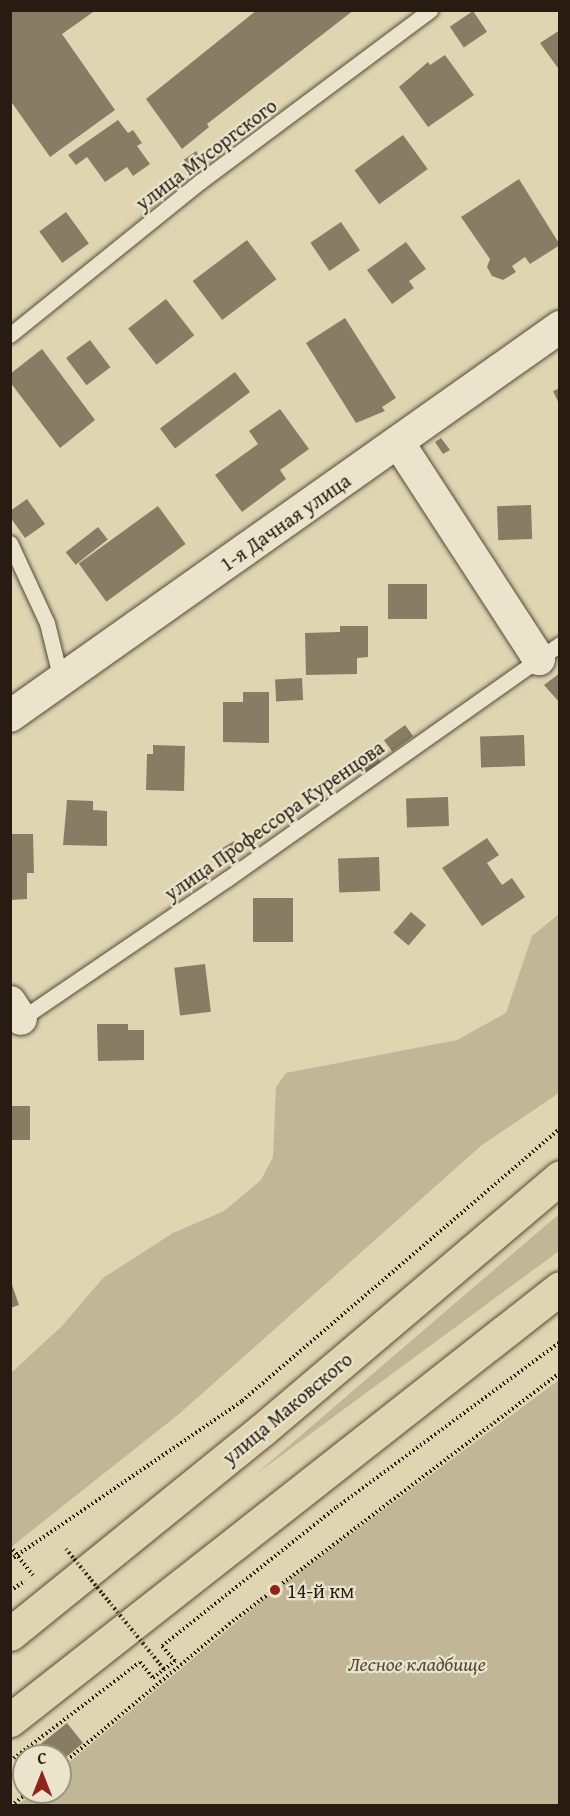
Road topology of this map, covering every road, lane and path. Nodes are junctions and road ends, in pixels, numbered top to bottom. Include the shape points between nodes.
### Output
1 (430, 10) edge
2 (560, 327) edge
3 (10, 335) edge
4 (398, 442) junction
5 (10, 543) edge
6 (549, 652) edge
7 (61, 680) junction
8 (10, 716) edge
9 (14, 1016) edge
10 (560, 1128) edge
11 (560, 1177) edge
12 (560, 1288) edge
13 (560, 1342) edge
14 (560, 1373) edge
15 (10, 1546) edge
16 (66, 1549) dead end
17 (17, 1555) junction
18 (10, 1560) edge
19 (33, 1575) dead end
20 (10, 1634) edge
21 (164, 1669) junction
22 (10, 1720) edge
23 (72, 1756) edge
24 (10, 1761) edge

1 - 3 lane, улица Мусоргского via 201,181
2 - 4 street, 1-я Дачная улица
4 - 6 street
4 - 7 street, 1-я Дачная улица
5 - 7 lane via 47,623
6 - 9 lane, улица Профессора Куренцова via 237,873
7 - 8 street, 1-я Дачная улица
10 - 17 path via 242,1401
11 - 20 highway, улица Маковского via 262,1430
12 - 22 highway
13 - 21 path via 337,1507 162,1646 175,1661
14 - 23 path via 229,1624
15 - 17 path
16 - 21 path, bridge
17 - 18 path
17 - 19 path
21 - 24 path via 153,1678 140,1662

